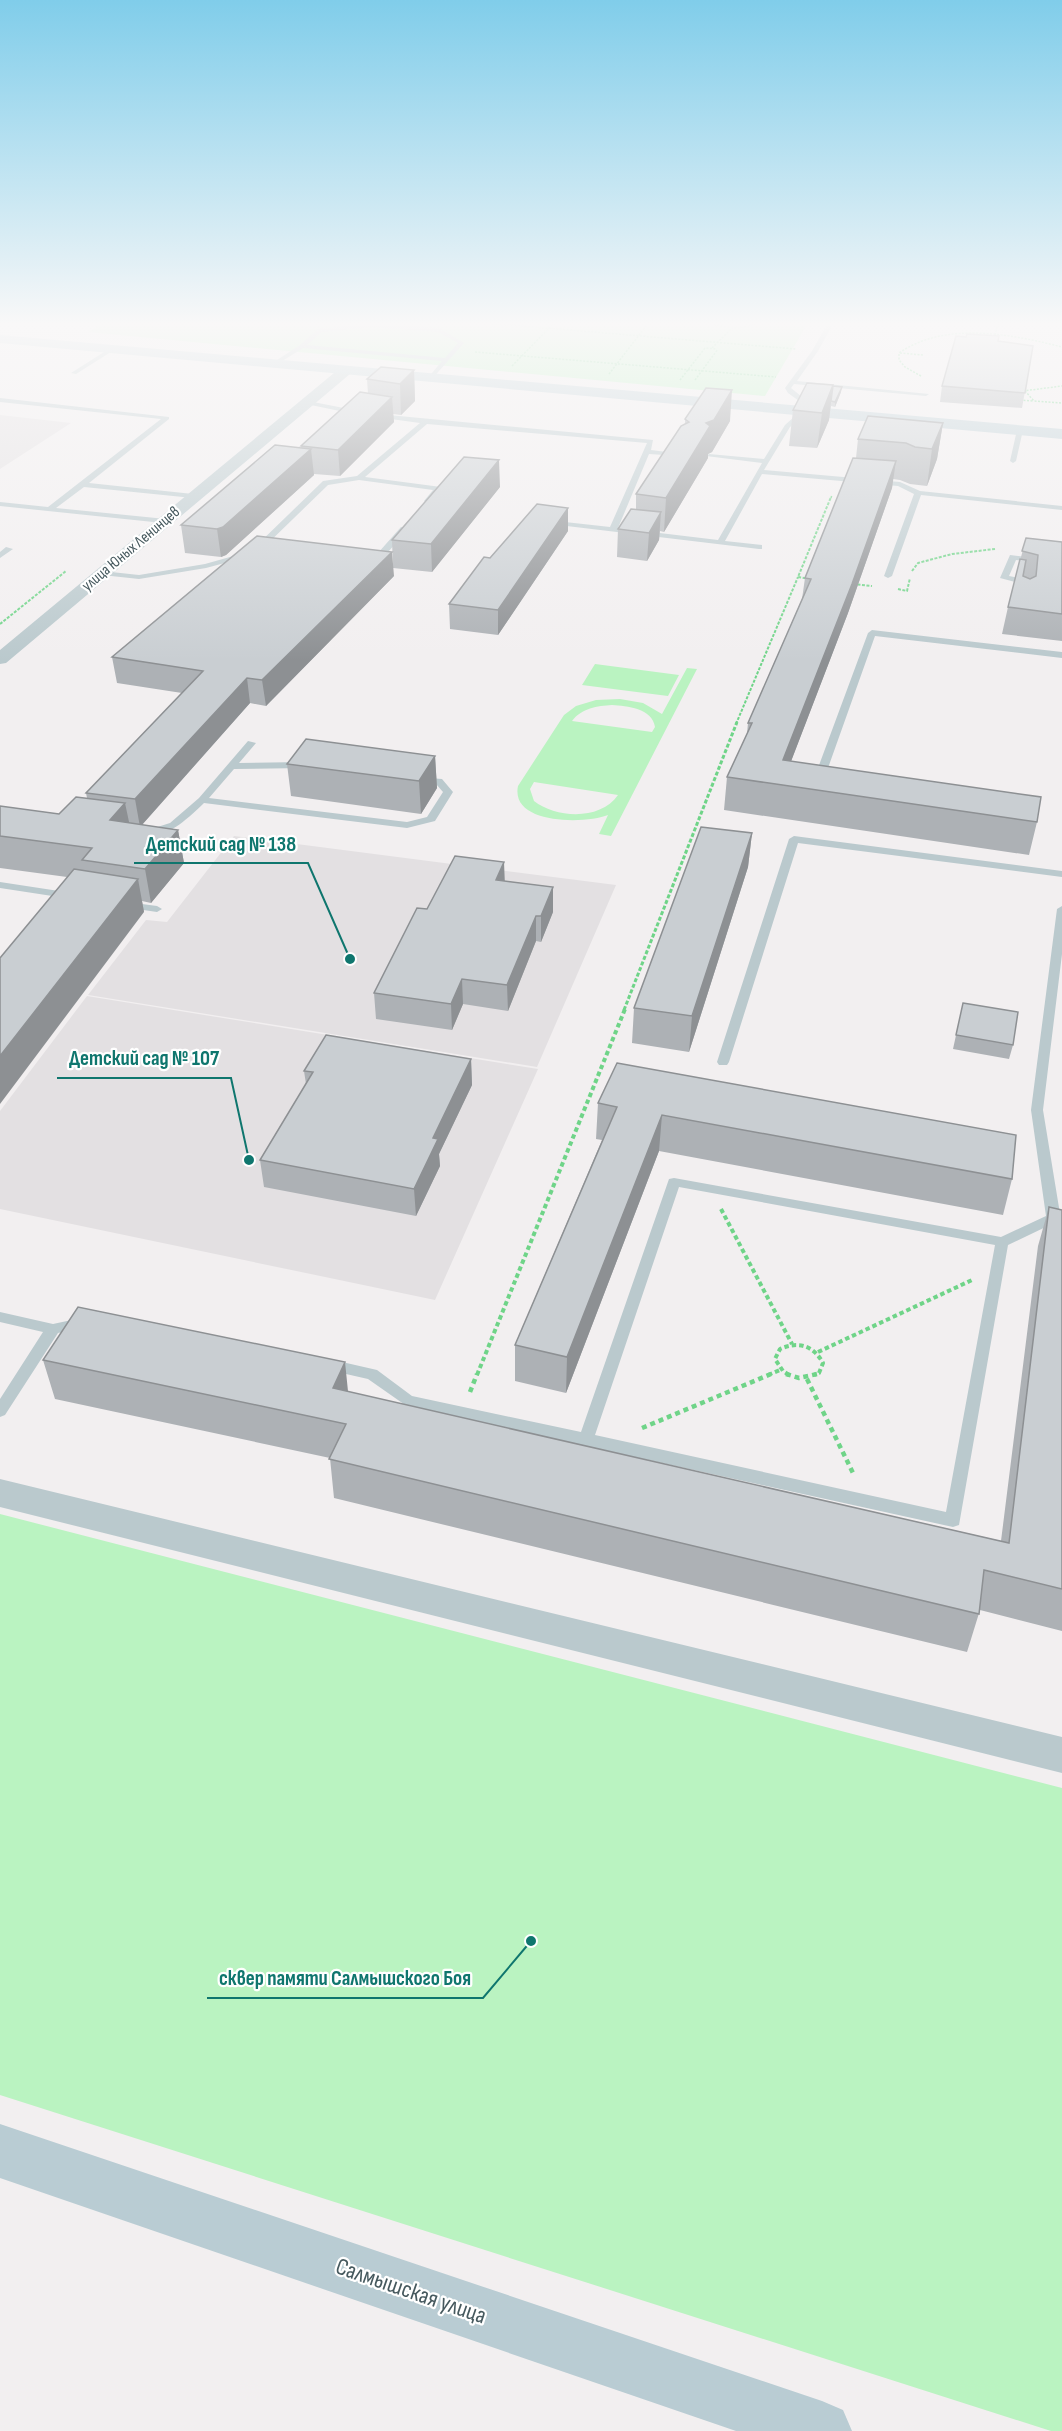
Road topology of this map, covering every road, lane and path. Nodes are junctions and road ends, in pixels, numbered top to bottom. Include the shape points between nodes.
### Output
1 (145, 434) edge
2 (269, 434) edge
3 (411, 434) edge
4 (573, 434) edge
5 (783, 434) edge
6 (1019, 434) edge
7 (647, 452) junction
8 (682, 454) edge
9 (709, 456) edge
10 (766, 461) junction
11 (1013, 461) dead end
12 (760, 472) junction
13 (359, 478) junction
14 (83, 485) junction
15 (918, 493) junction
16 (194, 496) junction
17 (0, 504) edge
18 (424, 506) edge
19 (1062, 508) edge
20 (50, 509) junction
21 (164, 521) junction
22 (538, 522) edge
23 (409, 523) edge
24 (613, 530) junction
25 (720, 543) junction
26 (759, 547) dead end
27 (9, 549) dead end
28 (255, 552) junction
29 (267, 553) edge
30 (0, 556) edge
31 (362, 563) edge
32 (1062, 563) edge
33 (71, 567) dead end
34 (102, 573) junction
35 (888, 576) dead end
36 (798, 577) dead end
37 (1026, 592) edge
38 (0, 624) edge
39 (1062, 655) edge
40 (0, 659) edge
41 (251, 743) dead end
42 (231, 766) junction
43 (317, 767) edge
44 (823, 768) edge
45 (406, 777) edge
46 (202, 800) junction
47 (136, 832) edge
48 (1062, 874) edge
49 (0, 885) edge
50 (70, 899) edge
51 (113, 903) edge
52 (157, 909) dead end
53 (1062, 909) edge
54 (723, 1062) dead end
55 (710, 1188) junction
56 (1057, 1220) edge
57 (1002, 1242) junction
58 (997, 1268) junction
59 (0, 1317) edge
60 (92, 1321) edge
61 (53, 1329) junction
62 (792, 1344) junction
63 (819, 1352) junction
64 (316, 1362) edge
65 (780, 1370) junction
66 (807, 1379) junction
67 (0, 1411) edge
68 (462, 1412) junction
69 (586, 1439) junction
70 (606, 1444) junction
71 (0, 1493) edge
72 (866, 1500) junction
73 (1062, 1755) edge
74 (0, 2151) edge
75 (822, 2431) edge

1 - 14 lane
2 - 16 street, улица Юных Ленинцев
3 - 13 lane
4 - 7 lane via 651,441
5 - 10 lane
6 - 11 lane
7 - 8 lane
7 - 24 lane
9 - 10 lane
10 - 12 lane
12 - 15 lane via 900,484
12 - 25 lane
13 - 18 lane via 438,489
13 - 28 lane via 326,483
14 - 16 lane
14 - 20 lane
15 - 19 lane
15 - 35 lane
16 - 21 street, улица Юных Ленинцев
17 - 20 lane
20 - 21 lane
21 - 34 street, улица Юных Ленинцев
22 - 24 lane
23 - 31 lane via 373,564
24 - 25 lane
25 - 26 lane
27 - 30 lane
28 - 29 lane
28 - 34 lane via 206,567 139,577
32 - 37 lane via 1013,558 1004,578 1027,582
33 - 38 path
34 - 40 street, улица Юных Ленинцев
36 - 68 path via 719,764 590,1098
39 - 44 lane via 872,633
41 - 42 lane
42 - 43 lane
42 - 46 lane
45 - 46 lane via 440,781 448,792 431,819 407,825
46 - 47 lane via 174,825
48 - 54 lane via 794,839
49 - 50 lane
51 - 52 lane
53 - 56 lane via 1037,1110
55 - 57 lane
55 - 62 path
55 - 69 lane via 674,1182
56 - 57 lane
57 - 58 lane
58 - 63 path
58 - 72 lane via 953,1520
59 - 61 lane
60 - 61 lane
61 - 67 lane
62 - 63 path via 807,1345
62 - 65 path via 780,1349 775,1359
63 - 66 path via 823,1363 819,1373
64 - 68 lane via 372,1374 408,1401
65 - 66 path
65 - 70 path
66 - 72 path
68 - 69 lane
69 - 70 lane
70 - 72 lane
71 - 73 street
74 - 75 street, Салмышская улица

